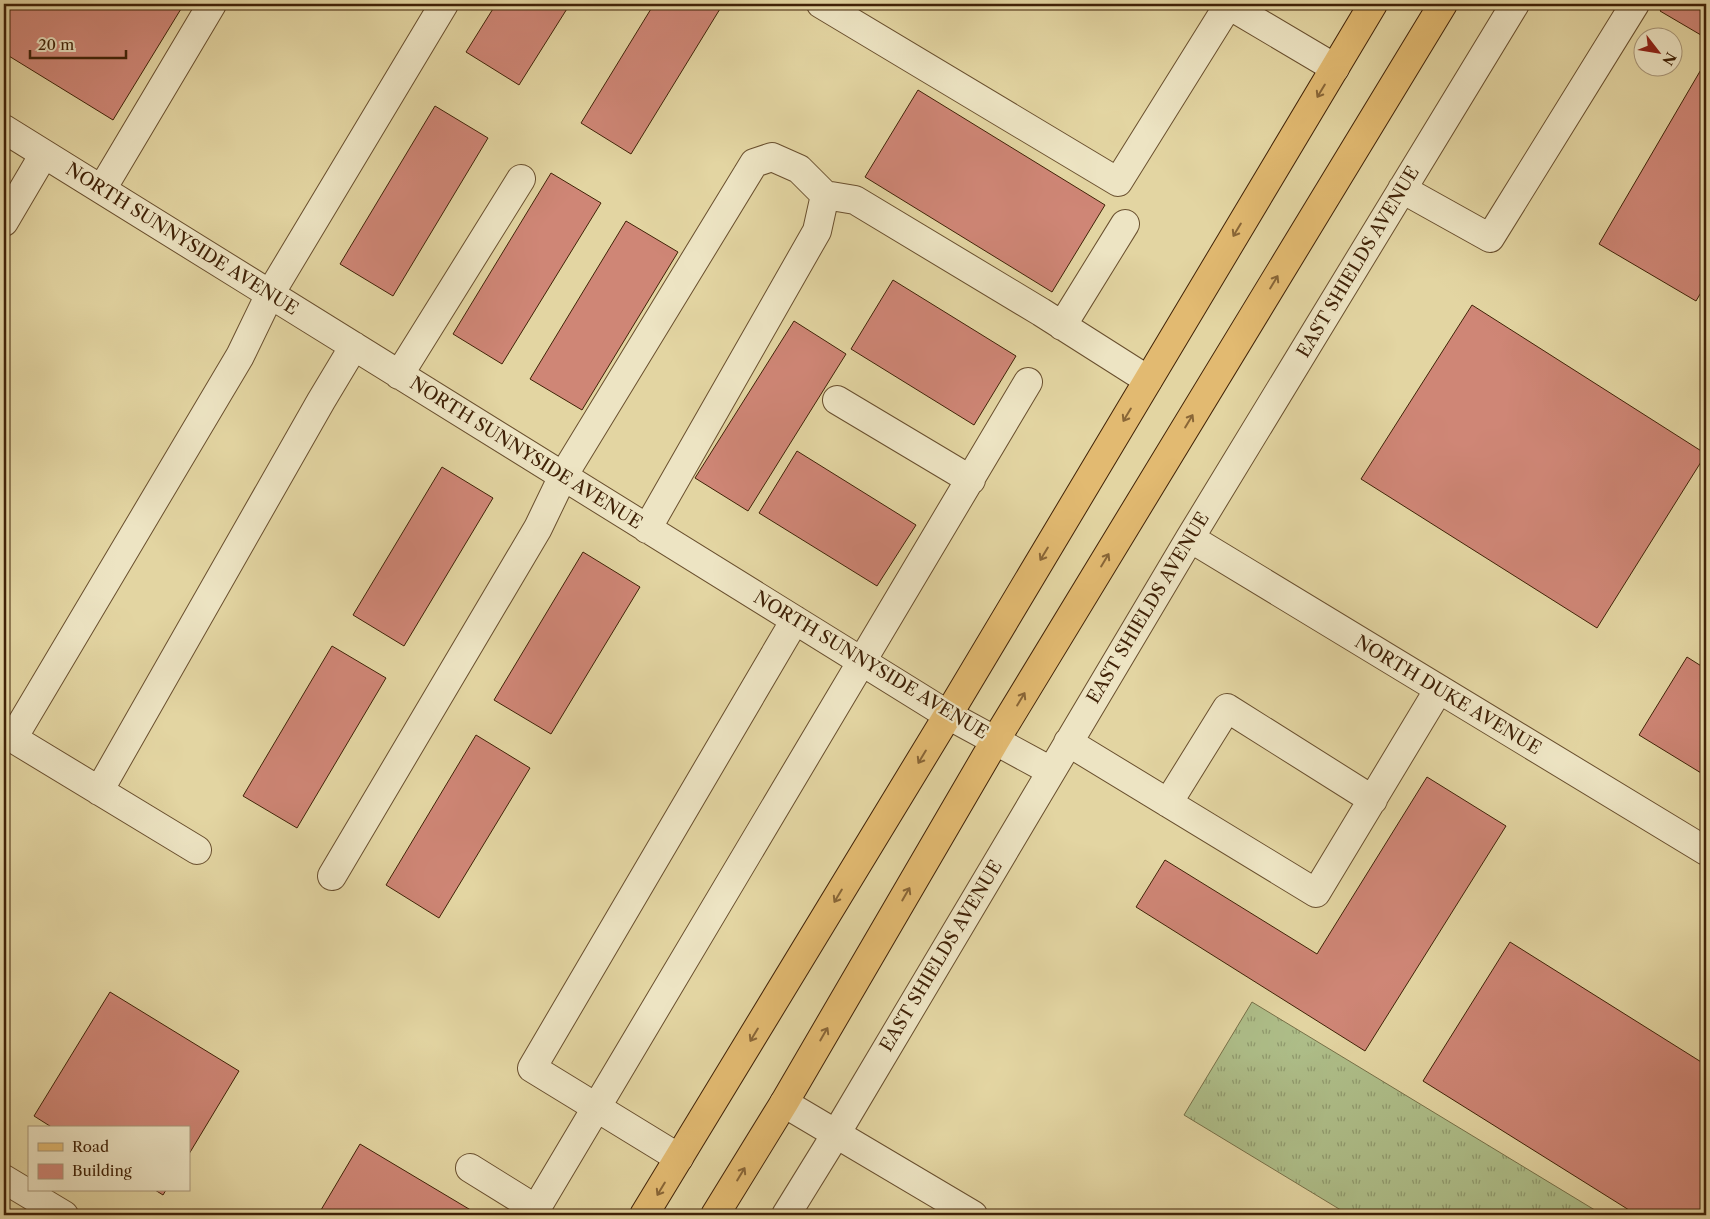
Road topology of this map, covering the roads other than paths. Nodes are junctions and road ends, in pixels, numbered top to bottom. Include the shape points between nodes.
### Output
1 (212, 4) edge
2 (444, 4) edge
3 (821, 4) edge
4 (1228, 4) edge
5 (1373, 4) edge
6 (1442, 4) edge
7 (1515, 4) edge
8 (1635, 4) edge
9 (1334, 68) junction
10 (4, 129) edge
11 (44, 154) junction
12 (521, 179) dead end
13 (102, 189) junction
14 (1402, 189) junction
15 (825, 195) junction
16 (4, 222) edge
17 (1125, 224) dead end
18 (270, 294) junction
19 (1062, 326) junction
20 (354, 346) junction
21 (399, 375) junction
22 (1148, 380) junction
23 (1028, 382) dead end
24 (836, 400) dead end
25 (563, 476) junction
26 (971, 480) junction
27 (647, 529) junction
28 (1190, 538) junction
29 (794, 620) junction
30 (863, 662) junction
31 (1439, 689) junction
32 (948, 715) junction
33 (9, 735) edge
34 (995, 741) junction
35 (1068, 742) junction
36 (1051, 771) junction
37 (99, 791) junction
38 (1373, 800) junction
39 (1168, 804) junction
40 (197, 850) dead end
41 (1706, 851) edge
42 (332, 876) dead end
43 (784, 1103) junction
44 (597, 1108) junction
45 (836, 1134) junction
46 (679, 1158) junction
47 (470, 1168) dead end
48 (4, 1179) edge
49 (64, 1215) edge
50 (644, 1215) edge
51 (716, 1215) edge
52 (786, 1215) edge
53 (973, 1215) edge

1 - 13 street
2 - 18 street
3 - 4 street via 1118,182
4 - 9 street
5 - 9 main road
34 -> 6 main road
7 - 14 street, EAST SHIELDS AVENUE
8 - 14 street via 1490,238
9 -> 22 main road
10 - 11 street, NORTH SUNNYSIDE AVENUE
11 - 13 street, NORTH SUNNYSIDE AVENUE
11 - 16 street
12 - 21 street
13 - 18 street, NORTH SUNNYSIDE AVENUE
14 - 28 street, EAST SHIELDS AVENUE
15 - 19 street via 855,200
15 - 25 street via 799,169 772,158 754,163
15 - 27 street via 817,231
17 - 19 street
18 - 20 street, NORTH SUNNYSIDE AVENUE
18 - 33 street via 240,356
19 - 22 street
20 - 21 street, NORTH SUNNYSIDE AVENUE
20 - 37 street
21 - 25 street, NORTH SUNNYSIDE AVENUE
22 -> 32 main road
23 - 26 street
24 - 26 street
25 - 27 street, NORTH SUNNYSIDE AVENUE
25 - 42 street via 538,528
26 - 30 street
27 - 29 street, NORTH SUNNYSIDE AVENUE
28 - 31 street, NORTH DUKE AVENUE
28 - 35 street, EAST SHIELDS AVENUE
29 - 30 street, NORTH SUNNYSIDE AVENUE
29 - 44 street via 532,1068
30 - 32 street, NORTH SUNNYSIDE AVENUE
30 - 44 street
31 - 38 street
31 - 41 street, NORTH DUKE AVENUE
32 - 34 street, NORTH SUNNYSIDE AVENUE
32 -> 46 main road
33 - 37 street
34 - 36 street, NORTH SUNNYSIDE AVENUE
43 -> 34 main road
35 - 36 street, EAST SHIELDS AVENUE
35 - 39 street
36 - 45 street, EAST SHIELDS AVENUE
37 - 40 street
38 - 39 street via 1316,893
38 - 39 street via 1227,708
43 - 45 street
51 -> 43 main road
44 - 46 street
44 - 47 street via 536,1209
45 - 52 street, EAST SHIELDS AVENUE
45 - 53 street
46 -> 50 main road
48 - 49 street

